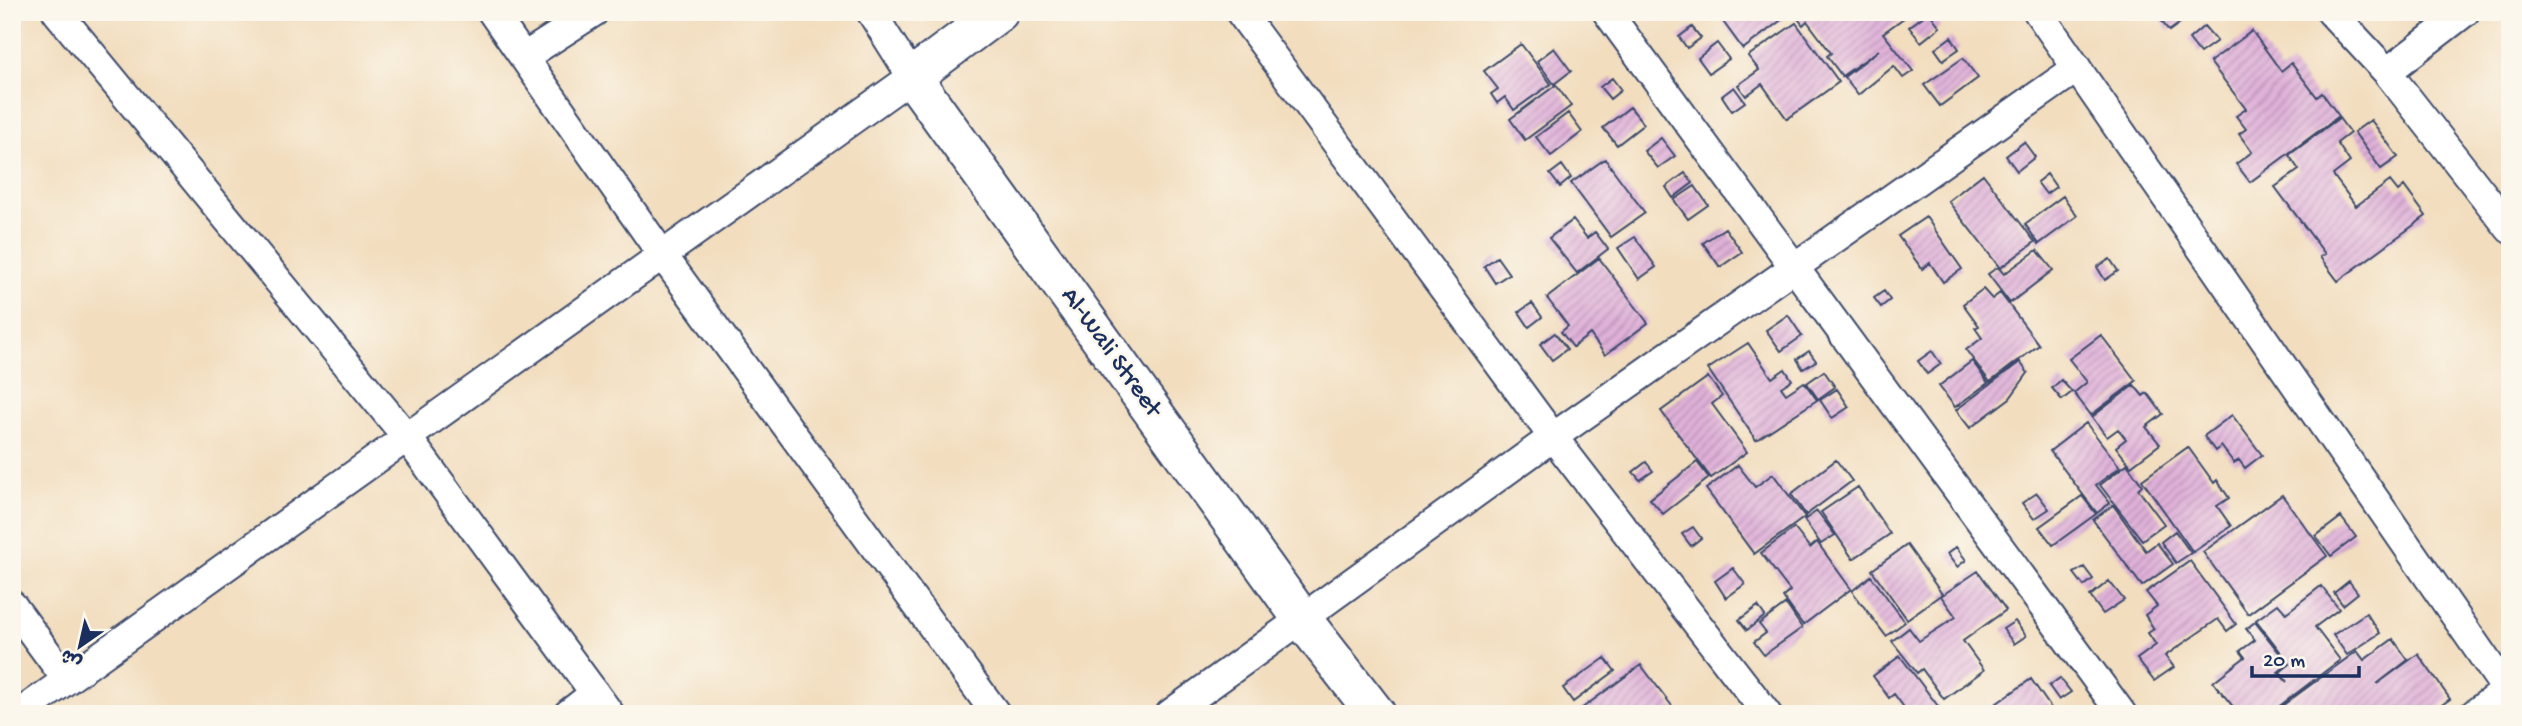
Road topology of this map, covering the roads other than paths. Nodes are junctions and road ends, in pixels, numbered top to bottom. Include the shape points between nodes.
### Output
1 (57, 12) edge
2 (492, 12) edge
3 (594, 12) edge
4 (871, 12) edge
5 (999, 12) edge
6 (1240, 12) edge
7 (1607, 12) edge
8 (2038, 12) edge
9 (2331, 12) edge
10 (2465, 12) edge
11 (524, 57) junction
12 (2077, 68) junction
13 (2387, 72) junction
14 (912, 77) junction
15 (2510, 229) edge
16 (661, 253) junction
17 (1794, 267) junction
18 (406, 436) junction
19 (1553, 437) junction
20 (12, 605) edge
21 (1302, 618) junction
22 (67, 680) junction
23 (2508, 692) edge
24 (602, 704) edge
25 (19, 714) edge
26 (568, 714) edge
27 (996, 714) edge
28 (1170, 714) edge
29 (1377, 714) edge
30 (1767, 714) edge
31 (2122, 714) edge
32 (2474, 714) edge

1 - 18 street
2 - 11 street
3 - 11 street
4 - 14 street
5 - 14 main road
6 - 19 street
7 - 17 street
8 - 12 street
9 - 13 street
10 - 13 street
11 - 16 street
12 - 17 street
12 - 23 street
13 - 15 street
14 - 16 street
14 - 21 main road, Al-Wali Street
16 - 18 street
16 - 27 street
17 - 19 street
17 - 31 street
18 - 22 street
18 - 24 street
19 - 21 street
19 - 30 street
20 - 22 street
21 - 28 street
21 - 29 main road, Al-Wali Street
22 - 25 street
23 - 32 street
24 - 26 street

